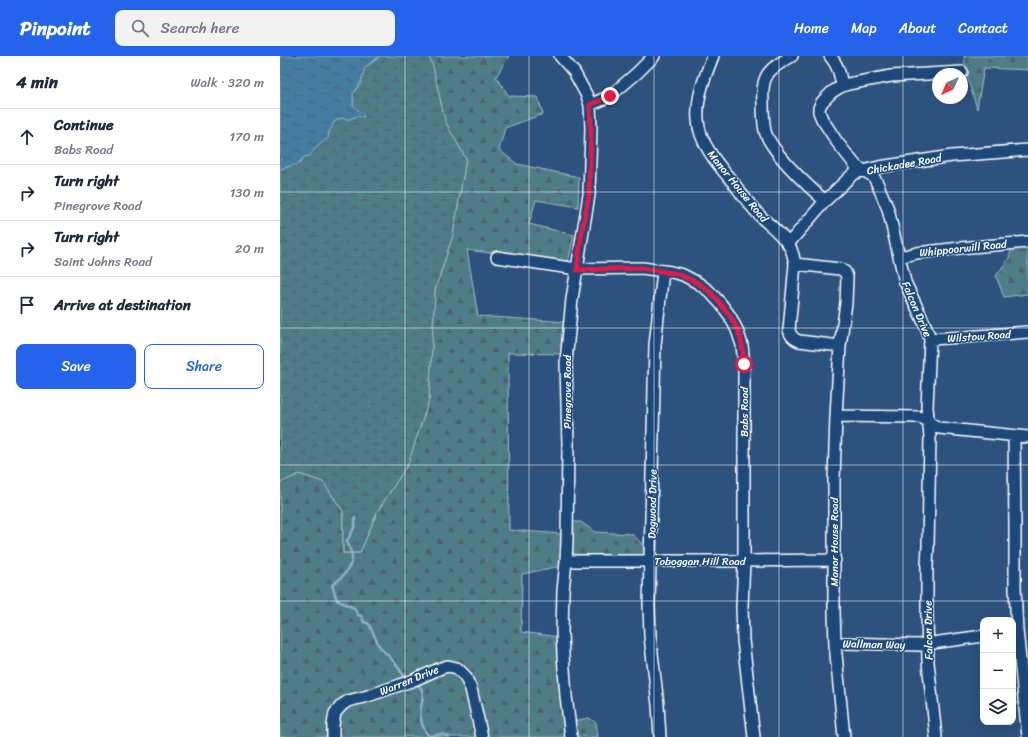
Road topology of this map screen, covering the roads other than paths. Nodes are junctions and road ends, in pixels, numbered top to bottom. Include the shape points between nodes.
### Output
1 (560, 56) edge
2 (654, 56) edge
3 (713, 56) edge
4 (792, 56) edge
5 (830, 56) edge
6 (932, 74) edge
7 (842, 86) junction
8 (590, 105) junction
9 (1028, 150) edge
10 (864, 170) junction
11 (825, 201) junction
12 (1028, 242) edge
13 (788, 244) junction
14 (497, 257) dead end
15 (899, 258) junction
16 (795, 264) junction
17 (577, 270) junction
18 (663, 271) junction
19 (1028, 332) edge
20 (930, 339) junction
21 (840, 346) junction
22 (836, 416) junction
23 (928, 422) junction
24 (1014, 436) junction
25 (1028, 437) edge
26 (835, 560) junction
27 (566, 561) junction
28 (651, 561) junction
29 (744, 561) junction
30 (1015, 617) edge
31 (1028, 627) edge
32 (1016, 630) edge
33 (980, 636) edge
34 (1016, 638) edge
35 (835, 644) junction
36 (928, 645) junction
37 (333, 737) edge
38 (482, 737) edge
39 (571, 737) edge
40 (660, 737) edge
41 (754, 737) edge
42 (844, 737) edge
43 (936, 737) edge
44 (1028, 737) edge

1 - 8 street, Pinegrove Road via 574,72
2 - 8 street via 610,96
3 - 13 street, Manor House Road via 698,107 701,136 715,160 738,190
4 - 11 street via 770,71 764,81 762,92 765,131 770,143 789,167
5 - 7 street via 838,67
6 - 7 street, Falcon Drive via 890,76
7 - 10 street, Falcon Drive via 825,98 820,106 820,115 853,163
8 - 17 street, Pinegrove Road via 589,195
9 - 10 street, Chickadee Road via 952,156
10 - 11 street, Chickadee Road via 852,175
10 - 15 street, Falcon Drive via 875,178 888,209
11 - 13 street, Chickadee Road
12 - 15 street, Whippoorwill Road via 917,253
13 - 16 street, Manor House Road via 794,255
14 - 17 street, Babs Road
15 - 20 street, Falcon Drive via 905,282
16 - 21 street, Manor House Road via 789,330 791,334 799,341
16 - 21 street, Manor House Road via 837,268 845,272 846,303
17 - 18 street, Babs Road via 642,268
17 - 27 street, Pinegrove Road via 566,362
18 - 28 street, Dogwood Drive via 655,345
18 - 29 street, Babs Road via 683,275 709,291 730,316 742,344
19 - 20 street, Wilstow Road
20 - 23 street, Falcon Drive via 926,407
21 - 22 street, Manor House Road
22 - 23 street via 919,417
22 - 26 street, Manor House Road
23 - 24 street via 939,428
23 - 36 street, Falcon Drive
24 - 25 street
24 - 30 street
26 - 29 street, Toboggan Hill Road
26 - 35 street, Manor House Road
27 - 28 street, Toboggan Hill Road
27 - 39 street, Pinegrove Road via 563,591 563,655
28 - 29 street, Toboggan Hill Road
28 - 40 street, Dogwood Drive via 650,636
29 - 41 street, Babs Road via 743,640
31 - 32 street
33 - 36 street, Wallman Way
34 - 44 street
35 - 36 street, Wallman Way
35 - 42 street, Manor House Road
36 - 43 street, Falcon Drive
37 - 38 street, Warren Drive via 334,718 348,701 451,666 461,671 467,679

